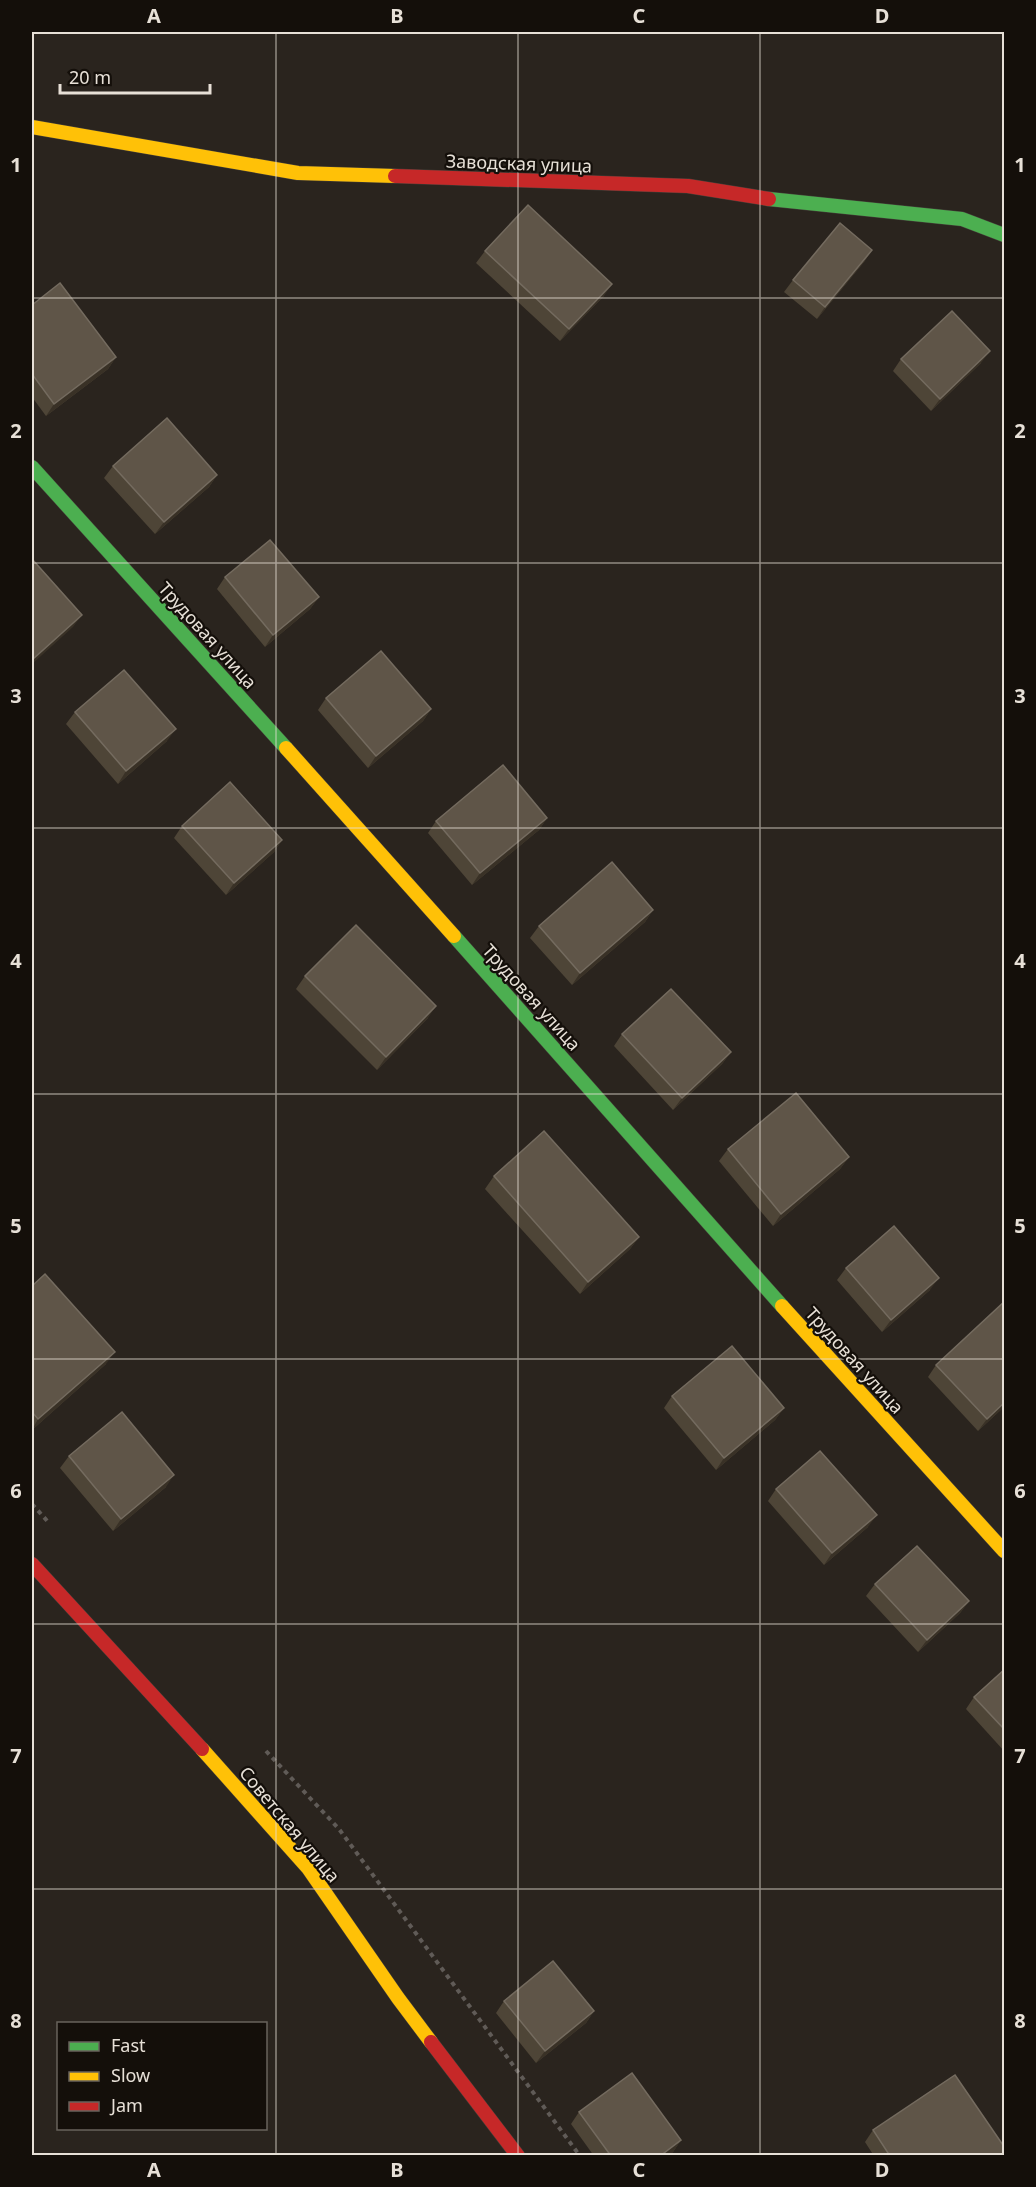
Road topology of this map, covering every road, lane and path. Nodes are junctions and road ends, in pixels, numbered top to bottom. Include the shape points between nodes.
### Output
1 (32, 127) edge
2 (1005, 235) edge
3 (32, 467) edge
4 (1005, 1551) edge
5 (32, 1564) edge
6 (518, 2156) edge

1 - 2 street, Заводская улица via 298,173 688,186 787,202 962,219
3 - 4 street, Трудовая улица
5 - 6 street, Советская улица via 308,1868 398,1998

